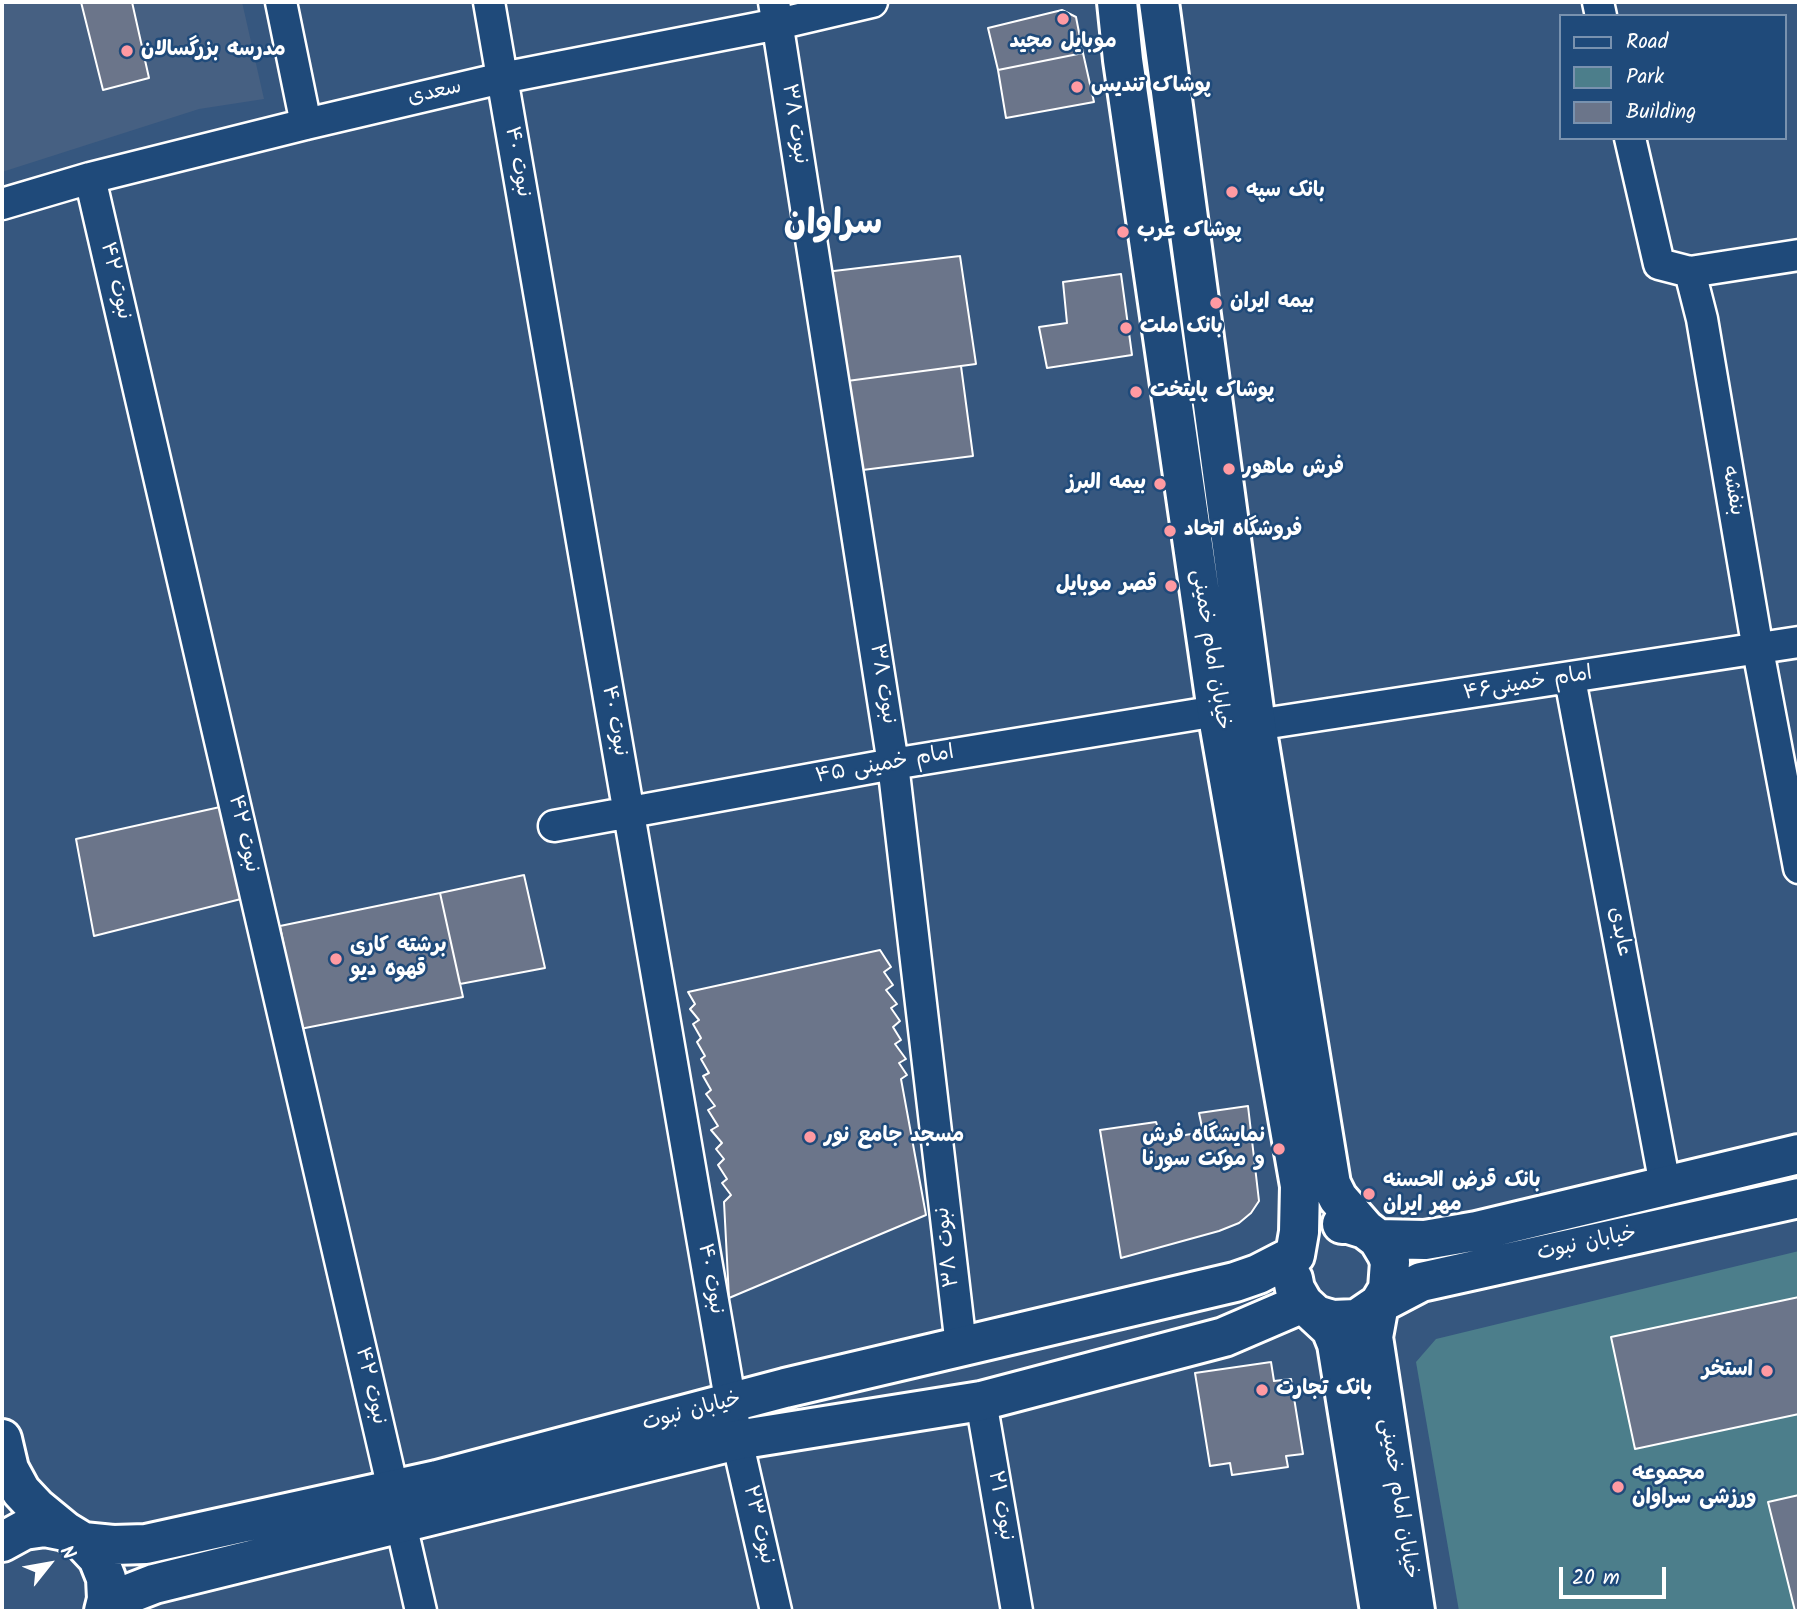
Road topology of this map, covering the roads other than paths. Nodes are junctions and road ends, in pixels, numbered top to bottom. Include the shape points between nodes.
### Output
1 (281, 2) edge
2 (489, 2) edge
3 (872, 2) edge
4 (1117, 2) edge
5 (1159, 2) edge
6 (776, 13) edge
7 (502, 78) junction
8 (306, 124) junction
9 (1630, 140) edge
10 (90, 178) junction
11 (2, 204) edge
12 (1799, 256) edge
13 (1690, 272) junction
14 (1799, 642) edge
15 (1758, 650) junction
16 (1570, 679) junction
17 (1217, 711) junction
18 (1256, 725) junction
19 (893, 764) junction
20 (629, 812) junction
21 (554, 827) dead end
22 (1799, 868) edge
23 (1799, 1154) edge
24 (1665, 1185) junction
25 (1799, 1198) edge
26 (1371, 1234) junction
27 (1295, 1255) junction
28 (1379, 1304) junction
29 (1310, 1309) junction
30 (961, 1346) junction
31 (981, 1401) junction
32 (730, 1403) junction
33 (737, 1440) junction
34 (5, 1454) edge
35 (397, 1506) junction
36 (2, 1512) edge
37 (74, 1537) junction
38 (2, 1542) edge
39 (104, 1611) edge
40 (111, 1611) edge
41 (421, 1611) edge
42 (776, 1611) edge
43 (1017, 1611) edge
44 (1380, 1611) edge
45 (1415, 1611) edge

1 - 8 street
2 - 7 street, نبوت ۴۰
3 - 6 street, سعدی
4 - 17 main road, خیابان امام خمینی
5 - 18 main road, خیابان امام خمینی
6 - 7 street, سعدی
6 - 19 street, نبوت ۳۸
7 - 8 street, سعدی
7 - 20 street, نبوت ۴۰
8 - 10 street, سعدی
9 - 13 street via 1659,264
10 - 11 street, سعدی
10 - 35 street, نبوت ۴۲
12 - 13 street
13 - 15 street, بنفشه
14 - 15 street, امام خمینی۴۶
15 - 16 street, امام خمینی۴۶
15 - 22 street, بنفشه
16 - 18 street, امام خمینی۴۶
16 - 24 street, عابدی
17 - 19 street, امام خمینی ۴۵
17 - 27 main road, خیابان امام خمینی via 1300,1186
18 - 26 main road, خیابان امام خمینی via 1331,1184
19 - 20 street, امام خمینی ۴۵
19 - 30 street, نبوت ۳۸
20 - 21 street, امام خمینی ۴۵
20 - 32 street, نبوت ۴۰
23 - 24 main road, خیابان نبوت
24 - 26 main road, خیابان نبوت via 1425,1240
25 - 28 main road, خیابان نبوت via 1421,1282
26 - 27 main road via 1349,1224 1332,1224 1316,1230
26 - 28 main road via 1387,1254 1391,1271
27 - 29 main road via 1295,1289
27 - 30 main road, خیابان نبوت via 1235,1282
28 - 29 main road via 1349,1321 1332,1320
28 - 45 main road, خیابان امام خمینی via 1373,1337
29 - 31 main road, خیابان نبوت via 1224,1337
29 - 44 main road, خیابان امام خمینی via 1331,1329 1337,1344
30 - 32 main road, خیابان نبوت
31 - 33 main road, خیابان نبوت
31 - 43 street, نبوت ۲۱
32 - 33 street, نبوت ۴۰
32 - 35 main road, خیابان نبوت
33 - 35 main road, خیابان نبوت
33 - 42 street, نبوت ۲۳
34 - 36 main road
34 - 37 main road via 20,1491
35 - 37 main road, خیابان نبوت via 146,1544 113,1545
35 - 40 main road, خیابان نبوت via 154,1584 131,1593
35 - 41 street, نبوت ۴۲
37 - 38 main road, خیابان نبوت via 45,1527 24,1530
37 - 39 main road via 98,1558 106,1578

